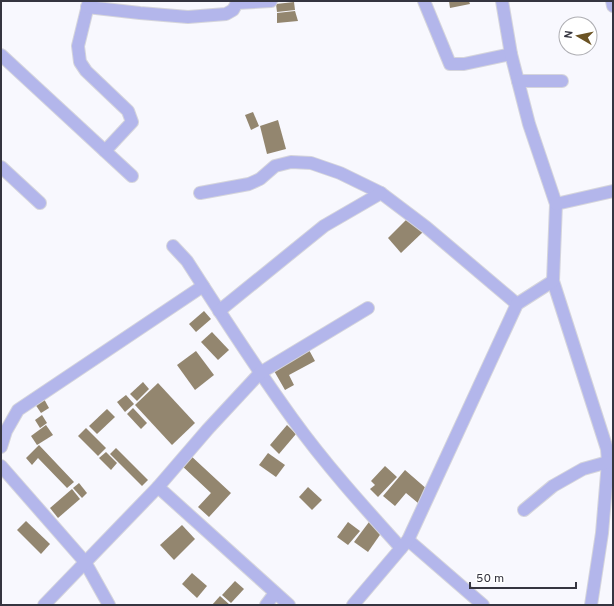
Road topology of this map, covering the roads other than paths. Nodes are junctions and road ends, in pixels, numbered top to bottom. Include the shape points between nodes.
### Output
1 (271, 1) edge
2 (424, 1) edge
3 (502, 1) edge
4 (612, 1) edge
5 (237, 2) edge
6 (88, 4) edge
7 (613, 6) edge
8 (511, 54) junction
9 (1, 55) edge
10 (518, 81) junction
11 (562, 81) dead end
12 (105, 151) junction
13 (1, 167) edge
14 (132, 176) dead end
15 (613, 192) edge
16 (200, 193) dead end
17 (381, 193) junction
18 (40, 202) dead end
19 (556, 204) junction
20 (174, 246) dead end
21 (553, 281) junction
22 (203, 286) junction
23 (517, 304) junction
24 (368, 308) dead end
25 (220, 311) junction
26 (260, 373) junction
27 (1, 447) edge
28 (610, 448) edge
29 (608, 462) junction
30 (1, 466) edge
31 (158, 487) junction
32 (524, 510) dead end
33 (404, 544) junction
34 (85, 562) junction
35 (276, 593) junction
36 (44, 605) edge
37 (108, 605) edge
38 (266, 605) edge
39 (289, 605) edge
40 (353, 605) edge
41 (483, 605) edge
42 (591, 605) edge

1 - 5 street
2 - 8 street via 450,64 464,64
3 - 8 street
4 - 7 street
5 - 6 street via 233,10 226,14 188,17 140,13
6 - 12 street via 78,46 80,62 86,71 128,111 132,122
8 - 10 street
9 - 12 street
10 - 11 street
10 - 19 street via 529,124
12 - 14 street
13 - 18 street
15 - 19 street
16 - 17 street via 249,184 260,179 274,166 291,162 312,163 333,170
17 - 23 street via 426,227
17 - 25 street via 324,226
19 - 21 street
20 - 22 street
21 - 23 street
21 - 28 street
22 - 25 street
22 - 27 street via 18,410
23 - 33 street
24 - 26 street
25 - 26 street
26 - 31 street
26 - 33 street via 292,419 354,496
28 - 29 street
29 - 32 street via 583,469 553,486
29 - 42 street via 602,534
30 - 34 street
31 - 34 street
31 - 35 street
33 - 40 street
33 - 41 street
34 - 36 street
34 - 37 street
35 - 38 street
35 - 39 street

